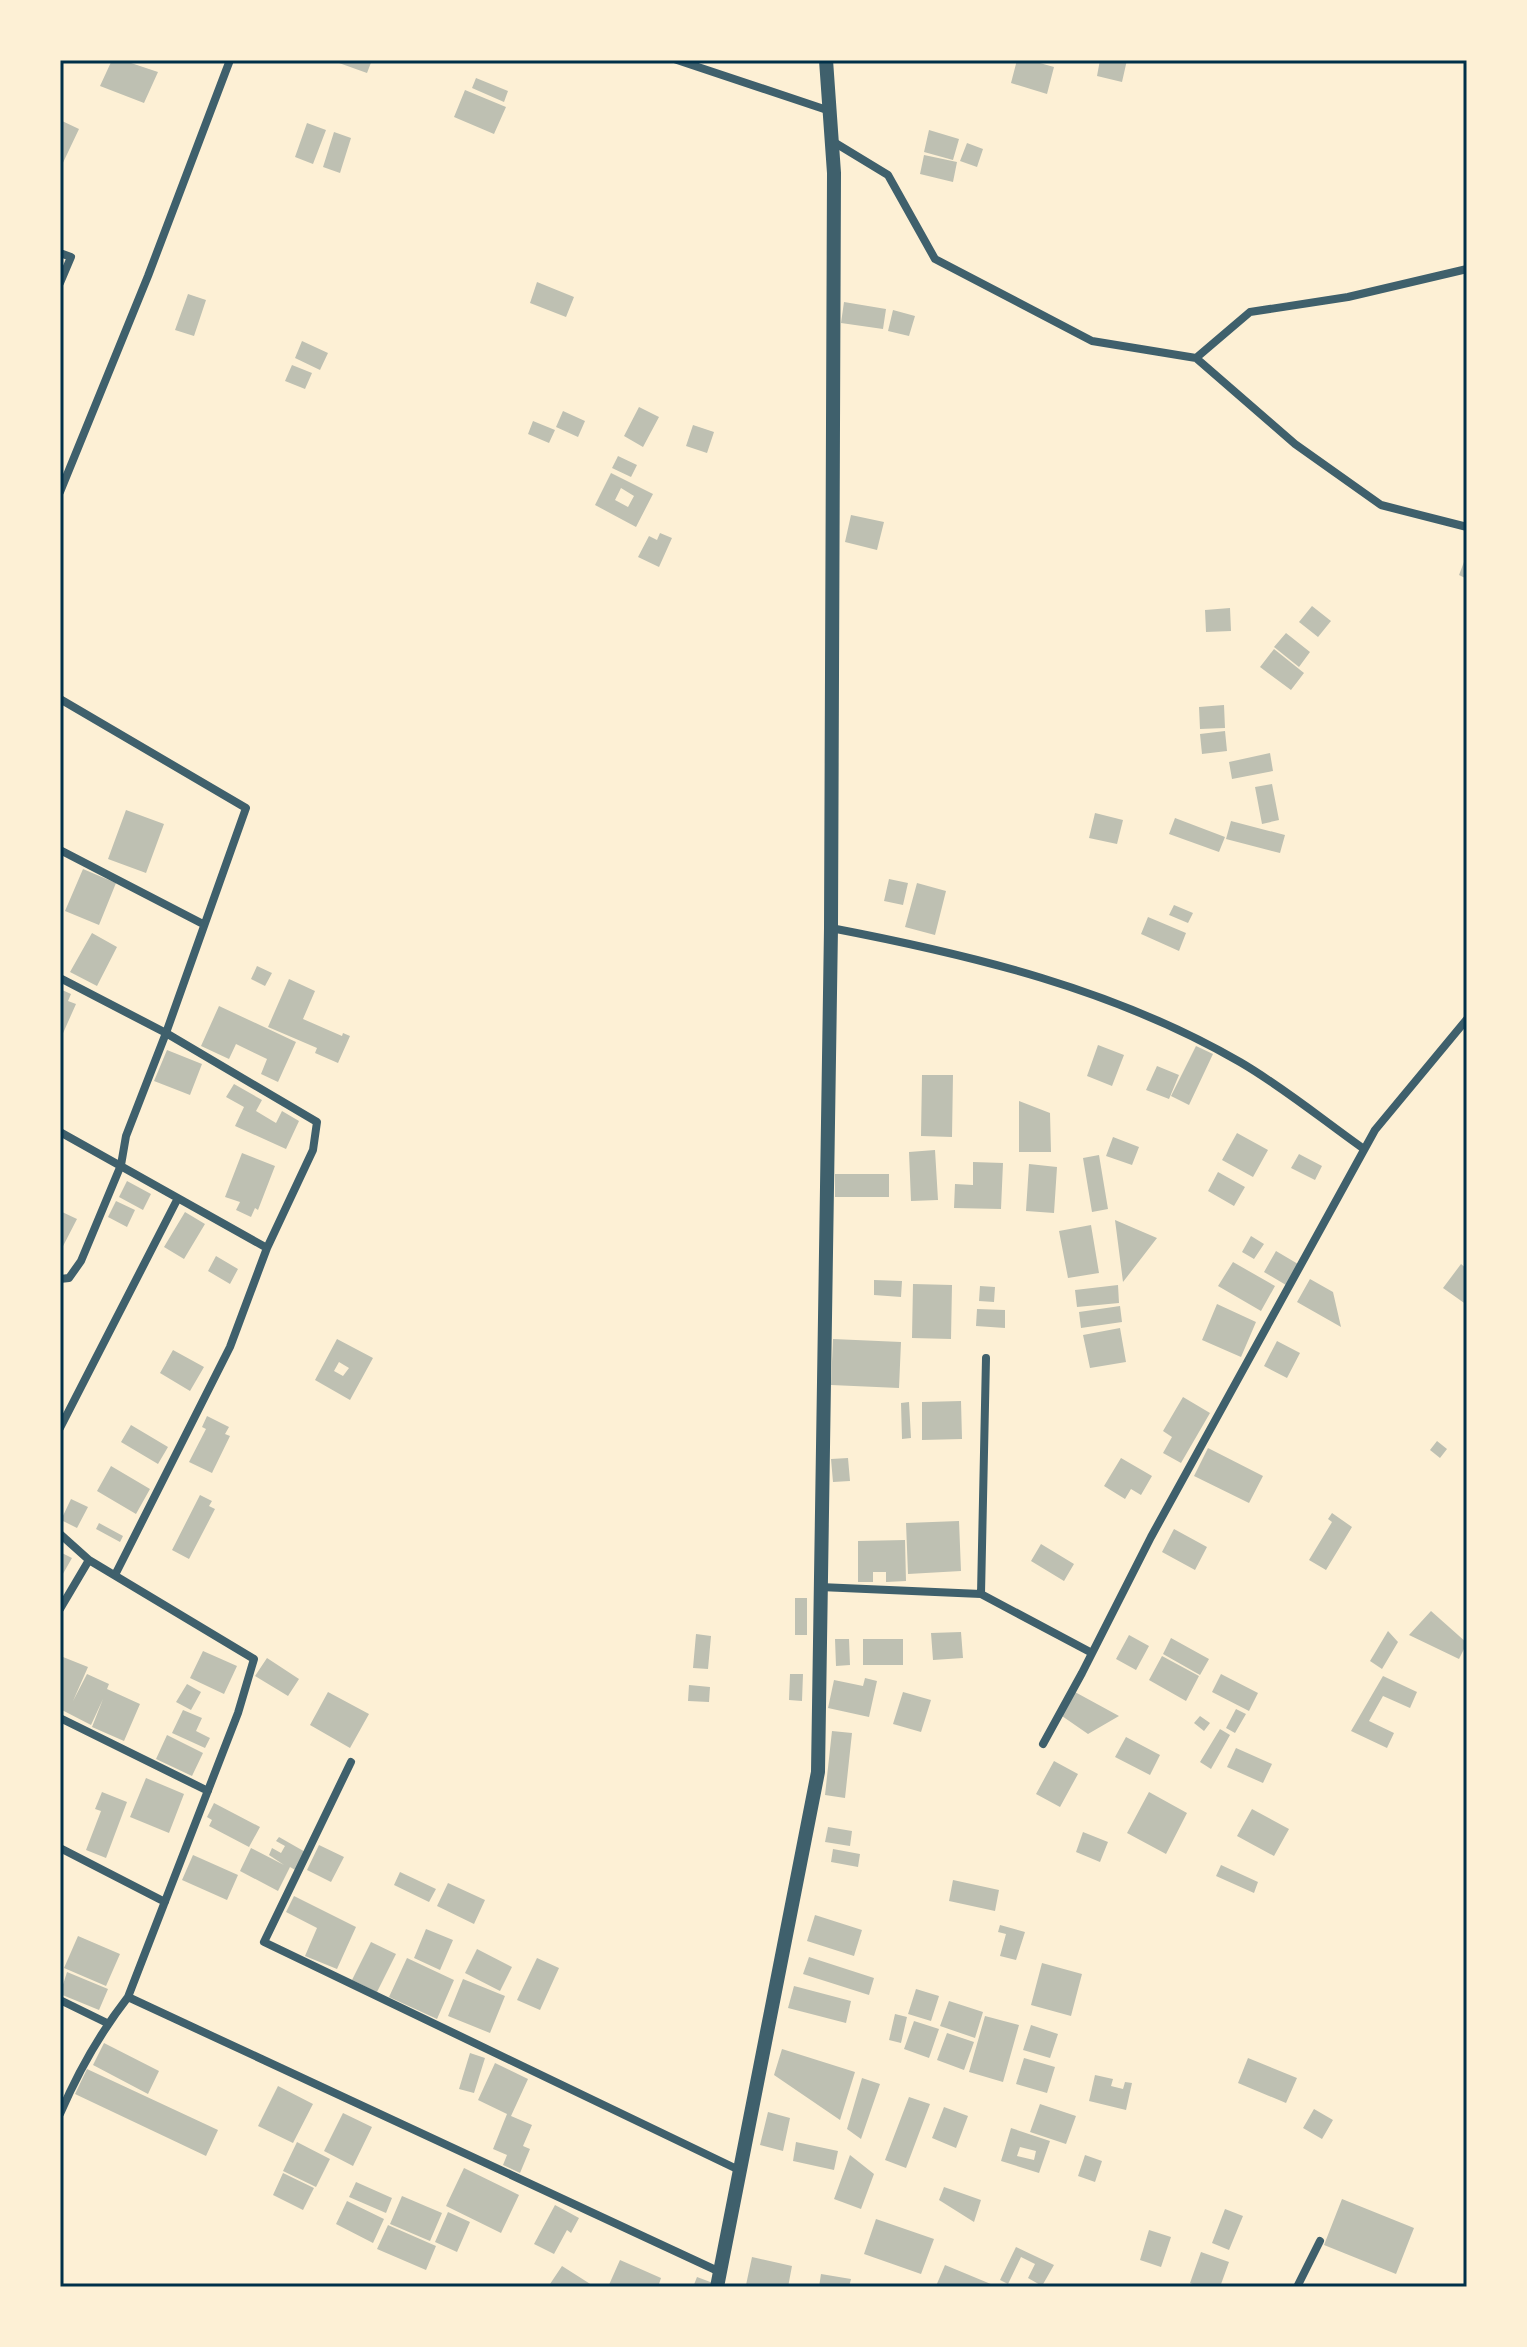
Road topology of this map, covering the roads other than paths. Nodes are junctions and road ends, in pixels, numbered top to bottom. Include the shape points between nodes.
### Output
1 (230, 60) edge
2 (677, 60) edge
3 (826, 60) edge
4 (830, 111) junction
5 (832, 141) junction
6 (60, 253) edge
7 (1467, 269) edge
8 (60, 283) edge
9 (1196, 358) junction
10 (60, 492) edge
11 (1467, 527) edge
12 (60, 699) edge
13 (60, 850) edge
14 (203, 924) junction
15 (831, 928) junction
16 (60, 978) edge
17 (1467, 1019) edge
18 (166, 1033) junction
19 (60, 1132) edge
20 (1364, 1149) junction
21 (121, 1165) junction
22 (178, 1198) junction
23 (267, 1248) junction
24 (60, 1279) edge
25 (986, 1358) dead end
26 (60, 1428) edge
27 (60, 1534) edge
28 (89, 1560) junction
29 (115, 1575) junction
30 (820, 1587) junction
31 (981, 1594) junction
32 (60, 1609) edge
33 (1092, 1653) junction
34 (60, 1718) edge
35 (1043, 1744) dead end
36 (351, 1762) dead end
37 (208, 1791) junction
38 (60, 1848) edge
39 (165, 1902) junction
40 (128, 1997) junction
41 (60, 2000) edge
42 (107, 2023) junction
43 (60, 2114) edge
44 (739, 2170) junction
45 (1320, 2241) dead end
46 (718, 2279) edge
47 (1297, 2287) edge

1 - 10 street
2 - 4 street
3 - 4 street
4 - 5 street
5 - 9 street via 888,175 935,259 1092,341
5 - 15 street
6 - 8 street via 71,257
7 - 9 street via 1348,297 1250,312
9 - 11 street via 1295,444 1381,505
12 - 14 street via 246,808
13 - 14 street
14 - 18 street
15 - 20 street via 940,948 1098,994 1242,1063
15 - 30 street
16 - 18 street
17 - 20 street
18 - 21 street via 126,1136
18 - 23 street via 317,1122 313,1150
19 - 21 street
20 - 33 street
21 - 22 street
21 - 24 street via 81,1261 69,1278
22 - 23 street
22 - 26 street
23 - 29 street via 230,1347
25 - 31 street
27 - 28 street
28 - 29 street
28 - 32 street
29 - 37 street via 254,1659
30 - 31 street
30 - 44 street via 818,1772
31 - 33 street
33 - 35 street
34 - 37 street
36 - 44 street via 264,1942
37 - 39 street
38 - 39 street
39 - 40 street
40 - 42 street
40 - 46 street
41 - 42 street
42 - 43 street
44 - 46 street
45 - 47 street

